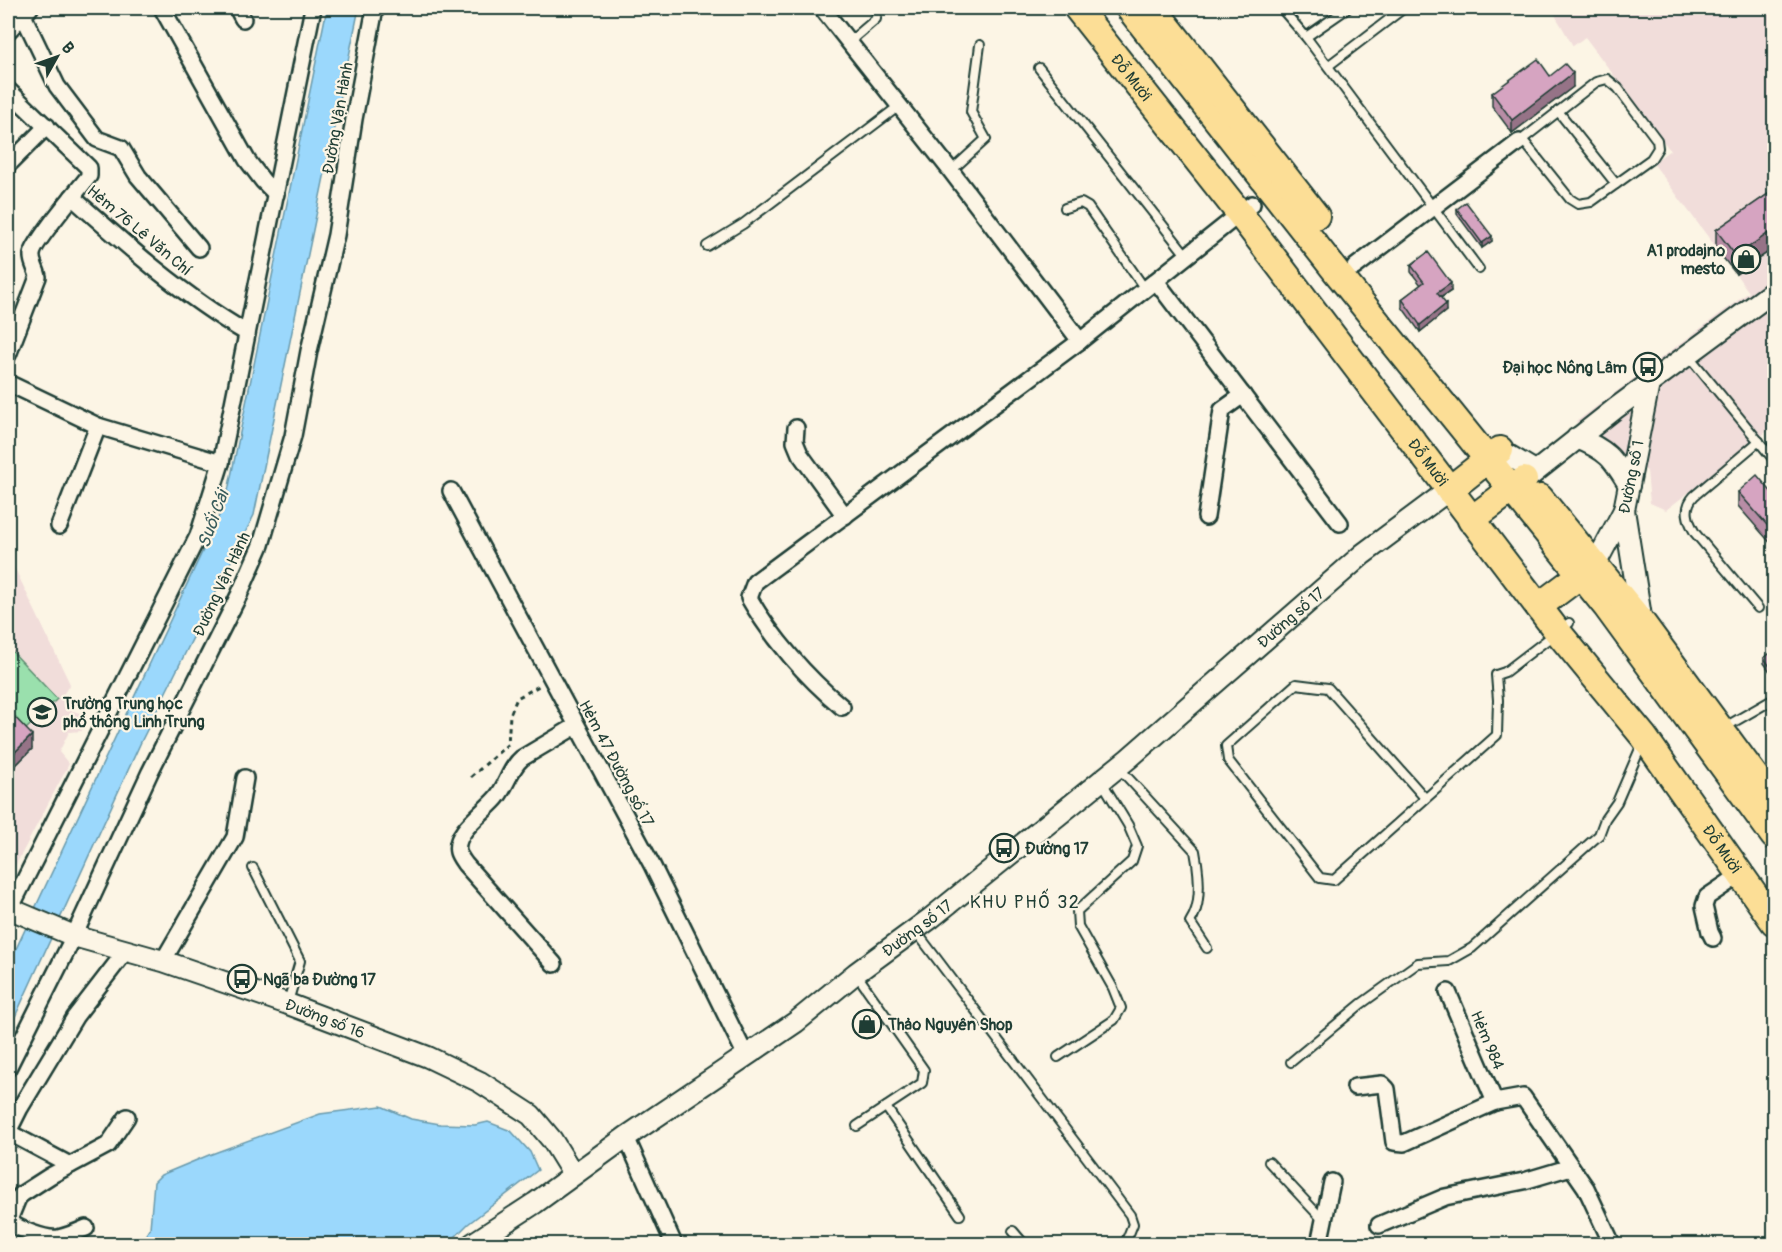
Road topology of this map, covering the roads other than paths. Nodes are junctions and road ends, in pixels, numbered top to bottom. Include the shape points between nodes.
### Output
1 (162, 8) edge
2 (313, 8) edge
3 (375, 8) edge
4 (822, 8) edge
5 (877, 8) edge
6 (1077, 8) edge
7 (1094, 8) edge
8 (1129, 8) edge
9 (1153, 8) edge
10 (1281, 8) edge
11 (1348, 8) edge
12 (1404, 8) edge
13 (27, 11) edge
14 (8, 31) edge
15 (1306, 37) junction
16 (849, 42) junction
17 (980, 45) dead end
18 (1328, 66) junction
19 (1039, 68) dead end
20 (8, 90) edge
21 (900, 106) junction
22 (1558, 111) junction
23 (47, 126) junction
24 (1521, 140) junction
25 (8, 165) edge
26 (951, 171) junction
27 (1616, 184) junction
28 (276, 194) junction
29 (72, 197) junction
30 (1434, 207) junction
31 (1065, 208) dead end
32 (1246, 209) junction
33 (708, 246) dead end
34 (199, 248) dead end
35 (1187, 256) junction
36 (1355, 267) junction
37 (1479, 268) dead end
38 (1151, 285) junction
39 (1774, 291) edge
40 (247, 333) junction
41 (1080, 341) junction
42 (1688, 355) junction
43 (8, 356) edge
44 (8, 383) edge
45 (1649, 384) junction
46 (1243, 395) junction
47 (98, 426) junction
48 (796, 428) dead end
49 (1577, 438) junction
50 (1759, 441) junction
51 (1494, 455) junction
52 (1774, 460) edge
53 (221, 464) junction
54 (1524, 480) junction
55 (1455, 485) junction
56 (1629, 485) junction
57 (451, 491) dead end
58 (1624, 510) junction
59 (1478, 515) junction
60 (845, 516) junction
61 (1206, 517) dead end
62 (1340, 523) dead end
63 (59, 526) dead end
64 (1588, 570) junction
65 (1545, 602) junction
66 (1758, 608) dead end
67 (1642, 623) junction
68 (1563, 627) junction
69 (1774, 699) edge
70 (842, 707) dead end
71 (576, 726) junction
72 (1721, 729) junction
73 (1644, 737) junction
74 (1118, 767) junction
75 (245, 778) dead end
76 (1101, 781) junction
77 (1425, 798) junction
78 (1774, 801) edge
79 (1774, 836) edge
80 (254, 868) dead end
81 (1741, 874) junction
82 (1774, 896) edge
83 (12, 911) edge
84 (1774, 922) edge
85 (914, 930) junction
86 (67, 933) junction
87 (1713, 938) dead end
88 (1208, 948) dead end
89 (125, 952) junction
90 (163, 961) junction
91 (554, 964) dead end
92 (856, 973) junction
93 (1448, 992) dead end
94 (288, 1004) junction
95 (746, 1056) junction
96 (1058, 1057) dead end
97 (1291, 1062) dead end
98 (8, 1068) edge
99 (1355, 1088) dead end
100 (1495, 1102) junction
101 (886, 1107) junction
102 (127, 1117) dead end
103 (857, 1126) dead end
104 (626, 1137) junction
105 (1269, 1162) dead end
106 (70, 1165) junction
107 (1571, 1167) junction
108 (573, 1174) junction
109 (1332, 1182) dead end
110 (960, 1215) dead end
111 (1324, 1221) junction
112 (1379, 1225) dead end
113 (86, 1227) dead end
114 (1013, 1230) dead end
115 (500, 1236) edge
116 (50, 1242) edge
117 (472, 1245) edge
118 (674, 1245) edge
119 (1024, 1245) edge
120 (1125, 1245) edge
121 (1319, 1245) edge
122 (1612, 1245) edge

1 - 28 street via 247,159
2 - 28 street
3 - 86 street, Đường Vận Hành via 336,235 293,436 261,545
4 - 16 street
5 - 16 lane via 876,19
6 - 32 highway, Đỗ Mười
7 - 32 highway, Đỗ Mười
8 - 51 highway
9 - 36 highway
10 - 15 lane
11 - 15 lane
12 - 18 lane
13 - 14 street
13 - 34 street via 57,86 96,139 121,148 138,176
15 - 18 lane
16 - 21 street
17 - 26 lane via 971,112 986,139
18 - 30 lane
19 - 35 lane
20 - 23 street, Hẻm 76 Lê Văn Chí
21 - 26 street
21 - 33 lane
22 - 24 lane
22 - 27 lane
22 - 27 lane via 1600,80 1607,79 1618,88 1657,140 1658,148 1651,159
23 - 25 street
23 - 29 street, Hẻm 76 Lê Văn Chí via 89,168 89,176
24 - 27 lane via 1574,202 1587,204
24 - 30 street
26 - 41 street
28 - 40 street
29 - 40 street, Hẻm 76 Lê Văn Chí via 133,251
29 - 43 street via 33,252 31,258 38,277
30 - 36 street
30 - 37 lane
31 - 38 lane via 1081,203 1088,207
32 - 35 street
32 - 55 highway, Đỗ Mười
35 - 38 street
36 - 51 highway
38 - 41 street
38 - 46 street
39 - 42 street
40 - 53 street
41 - 60 street
42 - 45 street
42 - 50 lane
44 - 47 street
45 - 49 street
45 - 56 street, Đường số 1
46 - 61 street via 1222,410
46 - 62 street
47 - 53 street
47 - 63 street
48 - 60 street via 795,442 800,454
49 - 54 street
49 - 56 street via 1598,446 1614,460
50 - 52 lane
50 - 66 lane via 1694,496 1687,509 1688,522 1695,533
51 - 54 highway
51 - 55 highway
53 - 83 street via 198,536
54 - 59 highway
54 - 64 highway
55 - 59 highway, Đỗ Mười
55 - 74 street, Đường số 17 via 1363,554
56 - 58 street, Đường số 1
57 - 71 street, Hẻm 47 Đường số 17
58 - 64 street, Đường số 1
58 - 67 street
59 - 65 highway, Đỗ Mười
60 - 70 street via 755,582 749,598 764,623 821,690
64 - 65 highway
64 - 67 highway
64 - 79 highway via 1606,606
65 - 68 highway, Đỗ Mười
67 - 72 highway
68 - 73 highway, Đỗ Mười
68 - 77 lane via 1496,675 1497,735
68 - 82 highway, Đỗ Mười via 1647,719
69 - 72 lane
71 - 91 street via 515,764 498,796 474,819 458,842 458,853 465,864
71 - 95 street, Hẻm 47 Đường số 17 via 652,865
72 - 78 highway
73 - 81 highway, Đỗ Mười
73 - 97 lane via 1599,835 1472,948 1449,961 1418,963
74 - 76 street, Đường số 17
74 - 88 lane via 1195,851 1197,913 1190,922
75 - 90 street via 235,837
76 - 85 street, Đường số 17
76 - 96 lane via 1137,846 1132,861 1077,911 1077,926 1121,1008 1114,1020
77 - 77 lane via 1334,880 1320,878 1228,760 1227,746 1296,684 1328,688
80 - 94 lane via 300,961
81 - 84 highway, Đỗ Mười
81 - 87 street via 1707,897 1704,906
83 - 86 street, Đường số 16
85 - 92 street, Đường số 17
85 - 120 lane via 1130,1215 1133,1224
86 - 89 street, Đường số 16
86 - 98 street, Đường Vận Hành
89 - 90 street, Đường số 16
89 - 106 street via 75,1017 8,1132
90 - 94 street, Đường số 16
92 - 95 street, Đường số 17
92 - 101 lane via 924,1070 922,1083
93 - 100 street, Hẻm 984
94 - 108 street, Đường số 16 via 428,1057 480,1082 531,1115
95 - 104 street, Đường số 17
99 - 100 street via 1382,1084 1388,1089 1394,1142 1404,1143
100 - 107 street via 1523,1097
101 - 103 lane
101 - 110 lane
102 - 106 street via 108,1145
104 - 108 street, Đường số 17
104 - 118 street
105 - 111 lane
106 - 116 street via 22,1194 9,1220
107 - 112 street via 1445,1197
107 - 122 street via 1586,1188
108 - 115 street, Đường số 17
109 - 111 street
111 - 121 street
113 - 116 street
114 - 119 lane
115 - 117 street, Đường số 17

